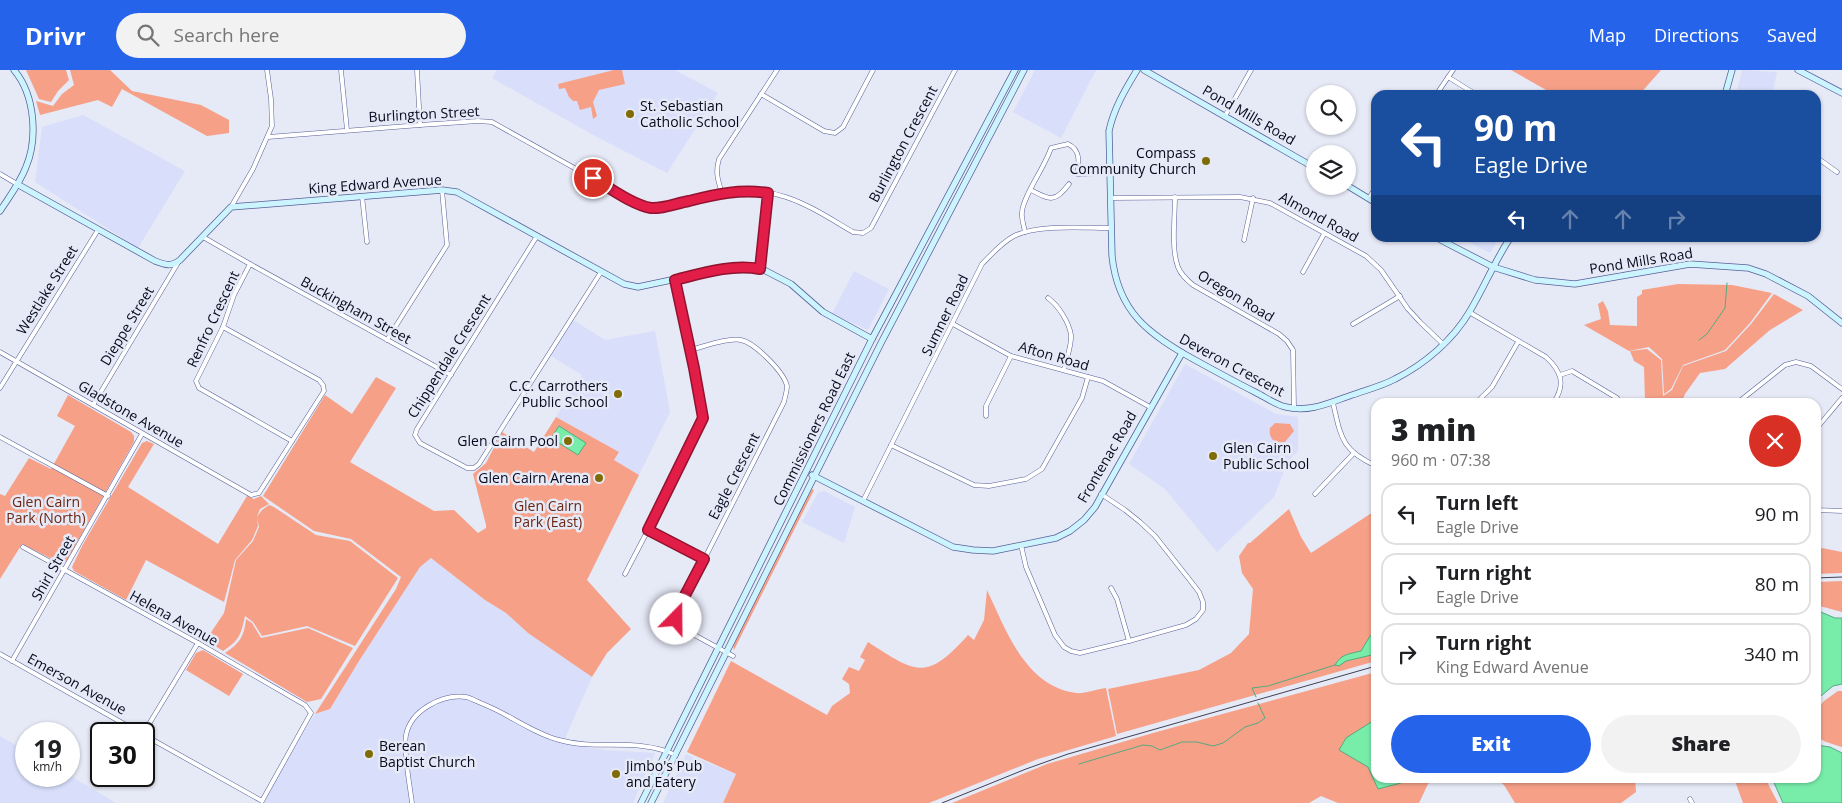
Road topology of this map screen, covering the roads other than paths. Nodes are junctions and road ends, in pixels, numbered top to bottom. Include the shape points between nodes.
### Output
1 (14, 70) edge
2 (267, 70) edge
3 (341, 70) edge
4 (417, 70) edge
5 (777, 70) edge
6 (873, 70) edge
7 (955, 70) edge
8 (1015, 70) edge
9 (1024, 70) edge
10 (1137, 70) edge
11 (1144, 70) edge
12 (1251, 70) edge
13 (1453, 70) edge
14 (1732, 70) edge
15 (1798, 70) edge
16 (1448, 78) junction
17 (1440, 90) edge
18 (1468, 90) edge
19 (1726, 90) edge
20 (1842, 93) edge
21 (761, 94) junction
22 (1225, 116) junction
23 (420, 125) junction
24 (347, 130) junction
25 (268, 137) junction
26 (1821, 161) edge
27 (1306, 163) edge
28 (1837, 172) dead end
29 (1110, 173) junction
30 (0, 174) edge
31 (17, 184) junction
32 (1069, 184) dead end
33 (442, 190) junction
34 (1031, 190) junction
35 (1356, 191) edge
36 (722, 193) junction
37 (768, 193) junction
38 (1371, 194) edge
39 (362, 196) junction
40 (1174, 197) junction
41 (1111, 198) junction
42 (1253, 198) junction
43 (1368, 198) junction
44 (1371, 200) edge
45 (231, 207) junction
46 (0, 211) edge
47 (871, 228) joint
48 (1111, 228) junction
49 (98, 230) junction
50 (1025, 232) junction
51 (1324, 234) junction
52 (537, 236) junction
53 (203, 237) junction
54 (1244, 240) dead end
55 (367, 242) dead end
56 (1445, 242) edge
57 (1508, 242) edge
58 (180, 260) junction
59 (250, 264) junction
60 (1494, 267) junction
61 (760, 269) junction
62 (602, 272) junction
63 (1303, 272) dead end
64 (675, 280) junction
65 (1400, 296) junction
66 (1048, 298) dead end
67 (1469, 312) junction
68 (1842, 323) edge
69 (953, 324) junction
70 (1353, 324) dead end
71 (223, 327) junction
72 (872, 339) junction
73 (387, 340) junction
74 (1518, 342) junction
75 (881, 343) junction
76 (1444, 345) junction
77 (690, 350) junction
78 (0, 352) edge
79 (1182, 353) junction
80 (1011, 356) junction
81 (16, 361) junction
82 (1064, 370) junction
83 (451, 375) junction
84 (1560, 375) junction
85 (1088, 377) junction
86 (0, 388) edge
87 (1842, 390) edge
88 (1481, 398) edge
89 (1556, 398) edge
90 (1617, 398) dead end
91 (1744, 398) edge
92 (1842, 398) edge
93 (1333, 403) junction
94 (92, 405) junction
95 (1150, 407) junction
96 (1294, 408) junction
97 (986, 416) dead end
98 (1821, 423) edge
99 (142, 434) junction
100 (0, 437) edge
101 (292, 442) junction
102 (891, 445) junction
103 (1353, 454) junction
104 (1371, 463) edge
105 (807, 472) junction
106 (814, 476) junction
107 (1101, 494) junction
108 (1315, 494) dead end
109 (108, 496) junction
110 (863, 500) junction
111 (1821, 510) edge
112 (1842, 512) edge
113 (648, 530) junction
114 (1021, 545) junction
115 (23, 547) dead end
116 (704, 559) junction
117 (65, 571) junction
118 (625, 574) dead end
119 (1111, 588) dead end
120 (1129, 641) junction
121 (198, 643) junction
122 (718, 648) junction
123 (726, 652) junction
124 (0, 654) edge
125 (733, 656) dead end
126 (12, 661) junction
127 (121, 722) edge
128 (150, 722) edge
129 (155, 741) edge
130 (667, 751) junction
131 (676, 755) junction
132 (262, 802) joint
133 (412, 803) edge
134 (642, 803) edge
135 (651, 803) edge

1 - 31 street via 21,78 30,105 33,132 26,169
2 - 25 street via 272,126
3 - 24 street
4 - 23 street
5 - 21 street
6 - 21 street via 843,127 835,133 824,131
7 - 47 street, Burlington Crescent
8 - 72 street, Commissioners Road East
9 - 75 street, Commissioners Road East
10 - 29 street, Deveron Crescent via 1112,118 1109,131
11 - 22 street, Pond Mills Road
12 - 22 street
13 - 16 street
14 - 19 street
15 - 20 street
16 - 17 street
16 - 18 street
21 - 36 street via 719,160 716,169
22 - 27 street, Pond Mills Road
23 - 24 street, Burlington Street
23 - 36 street, Burlington Street via 492,122 637,203 652,208
24 - 25 street, Burlington Street
25 - 45 street
26 - 28 street
29 - 34 street via 1077,174 1080,160 1068,144 1051,148
29 - 41 street, Deveron Crescent
30 - 31 street
31 - 46 street
31 - 49 street
32 - 34 street via 1060,195 1052,198
33 - 39 street, King Edward Avenue
33 - 52 street, King Edward Avenue via 457,192
33 - 73 street via 447,245
34 - 50 street via 1022,212
35 - 43 street
36 - 37 street, Burlington Street via 748,190
37 - 47 street, Burlington Street via 802,202 853,232
37 - 61 street
38 - 43 street
39 - 45 street, King Edward Avenue
39 - 55 street
40 - 41 street, Almond Road
40 - 42 street, Almond Road
40 - 96 street, Oregon Road via 1178,267 1193,285 1287,341 1293,350
41 - 48 street, Deveron Crescent
42 - 51 street, Almond Road via 1270,203
42 - 54 street
43 - 44 street
45 - 53 street
48 - 50 street, Sumner Road
48 - 79 street, Deveron Crescent via 1119,291 1140,322
49 - 58 street via 155,262 173,265
49 - 81 street, Westlake Street
50 - 69 street, Sumner Road via 1003,243 982,264
51 - 63 street
51 - 65 street, Almond Road via 1366,256
52 - 62 street, King Edward Avenue
52 - 83 street, Chippendale Crescent
53 - 58 street
53 - 59 street, Renfro Crescent
56 - 60 street, Pond Mills Road
57 - 60 street, Deveron Crescent
58 - 94 street, Dieppe Street
59 - 71 street, Renfro Crescent
59 - 73 street, Buckingham Street
60 - 67 street, Deveron Crescent
60 - 68 street, Pond Mills Road via 1535,280 1575,284 1690,264 1748,268 1782,281 1808,296
61 - 64 street, King Edward Avenue via 723,269
61 - 72 street, King Edward Avenue via 791,284 823,312
62 - 64 street, King Edward Avenue via 624,284 638,287
62 - 83 street, Chippendale Crescent via 474,468 467,468 420,443 415,436
64 - 77 street
65 - 70 street
65 - 76 street, Almond Road
66 - 82 street via 1065,318 1071,335
67 - 74 street
67 - 76 street, Deveron Crescent
69 - 80 street, Afton Road
69 - 102 street, Sumner Road
71 - 101 street, Renfro Crescent via 196,381 199,388
71 - 101 street via 319,380 324,386
72 - 75 street
72 - 105 street, Commissioners Road East
73 - 83 street, Buckingham Street
74 - 84 street via 1546,357
74 - 88 street via 1492,387
75 - 106 street, Commissioners Road East
76 - 93 street, Deveron Crescent via 1394,380
77 - 113 street via 703,418
77 - 116 street, Eagle Crescent via 741,340 753,346 773,365 787,387 784,402
78 - 81 street, Gladstone Avenue
79 - 95 street, Frontenac Road
79 - 96 street, Deveron Crescent via 1269,400
80 - 82 street, Afton Road
80 - 97 street via 986,406
81 - 86 street, Westlake Street
81 - 94 street, Gladstone Avenue
82 - 85 street, Afton Road
84 - 89 street
84 - 90 street via 1572,371
85 - 95 street, Afton Road via 1103,381
85 - 102 street via 1082,398 1042,470 1026,479 989,486 974,485
87 - 91 street via 1811,366 1796,362 1785,365
92 - 98 street
93 - 96 street, Deveron Crescent
93 - 103 street via 1341,437
94 - 99 street, Gladstone Avenue
95 - 107 street, Frontenac Road
99 - 101 street, Gladstone Avenue via 251,495 259,493
99 - 109 street, Shirl Street
100 - 109 street
102 - 110 street, Sumner Road
103 - 104 street
103 - 108 street
105 - 106 street, Frontenac Road
105 - 122 street, Commissioners Road East
106 - 110 street, Frontenac Road
106 - 123 street, Commissioners Road East
107 - 114 street, Frontenac Road via 1095,507 1070,531 1056,538
107 - 120 street via 1155,536 1199,592 1203,602 1203,610 1186,625
109 - 117 street, Shirl Street
110 - 114 street, Frontenac Road via 952,547 993,551
111 - 112 street
113 - 116 street
113 - 118 street
114 - 120 street via 1034,587 1064,647 1080,653
115 - 117 street, Helena Avenue
116 - 122 street, Eagle Crescent via 676,619 678,626
117 - 121 street, Helena Avenue
117 - 126 street, Shirl Street
119 - 120 street via 1125,621
121 - 128 street
121 - 132 street, Helena Avenue via 305,705 311,713
122 - 123 street, Eagle Crescent
122 - 130 street, Commissioners Road East
123 - 125 street, Eagle Crescent
123 - 131 street, Commissioners Road East
124 - 126 street, Emerson Avenue
126 - 127 street, Emerson Avenue
129 - 132 street, Emerson Avenue
130 - 131 street
130 - 133 street via 628,744 581,744 558,740 485,704 466,697 445,698 420,712 406,735
130 - 134 street, Commissioners Road East
131 - 135 street, Commissioners Road East

